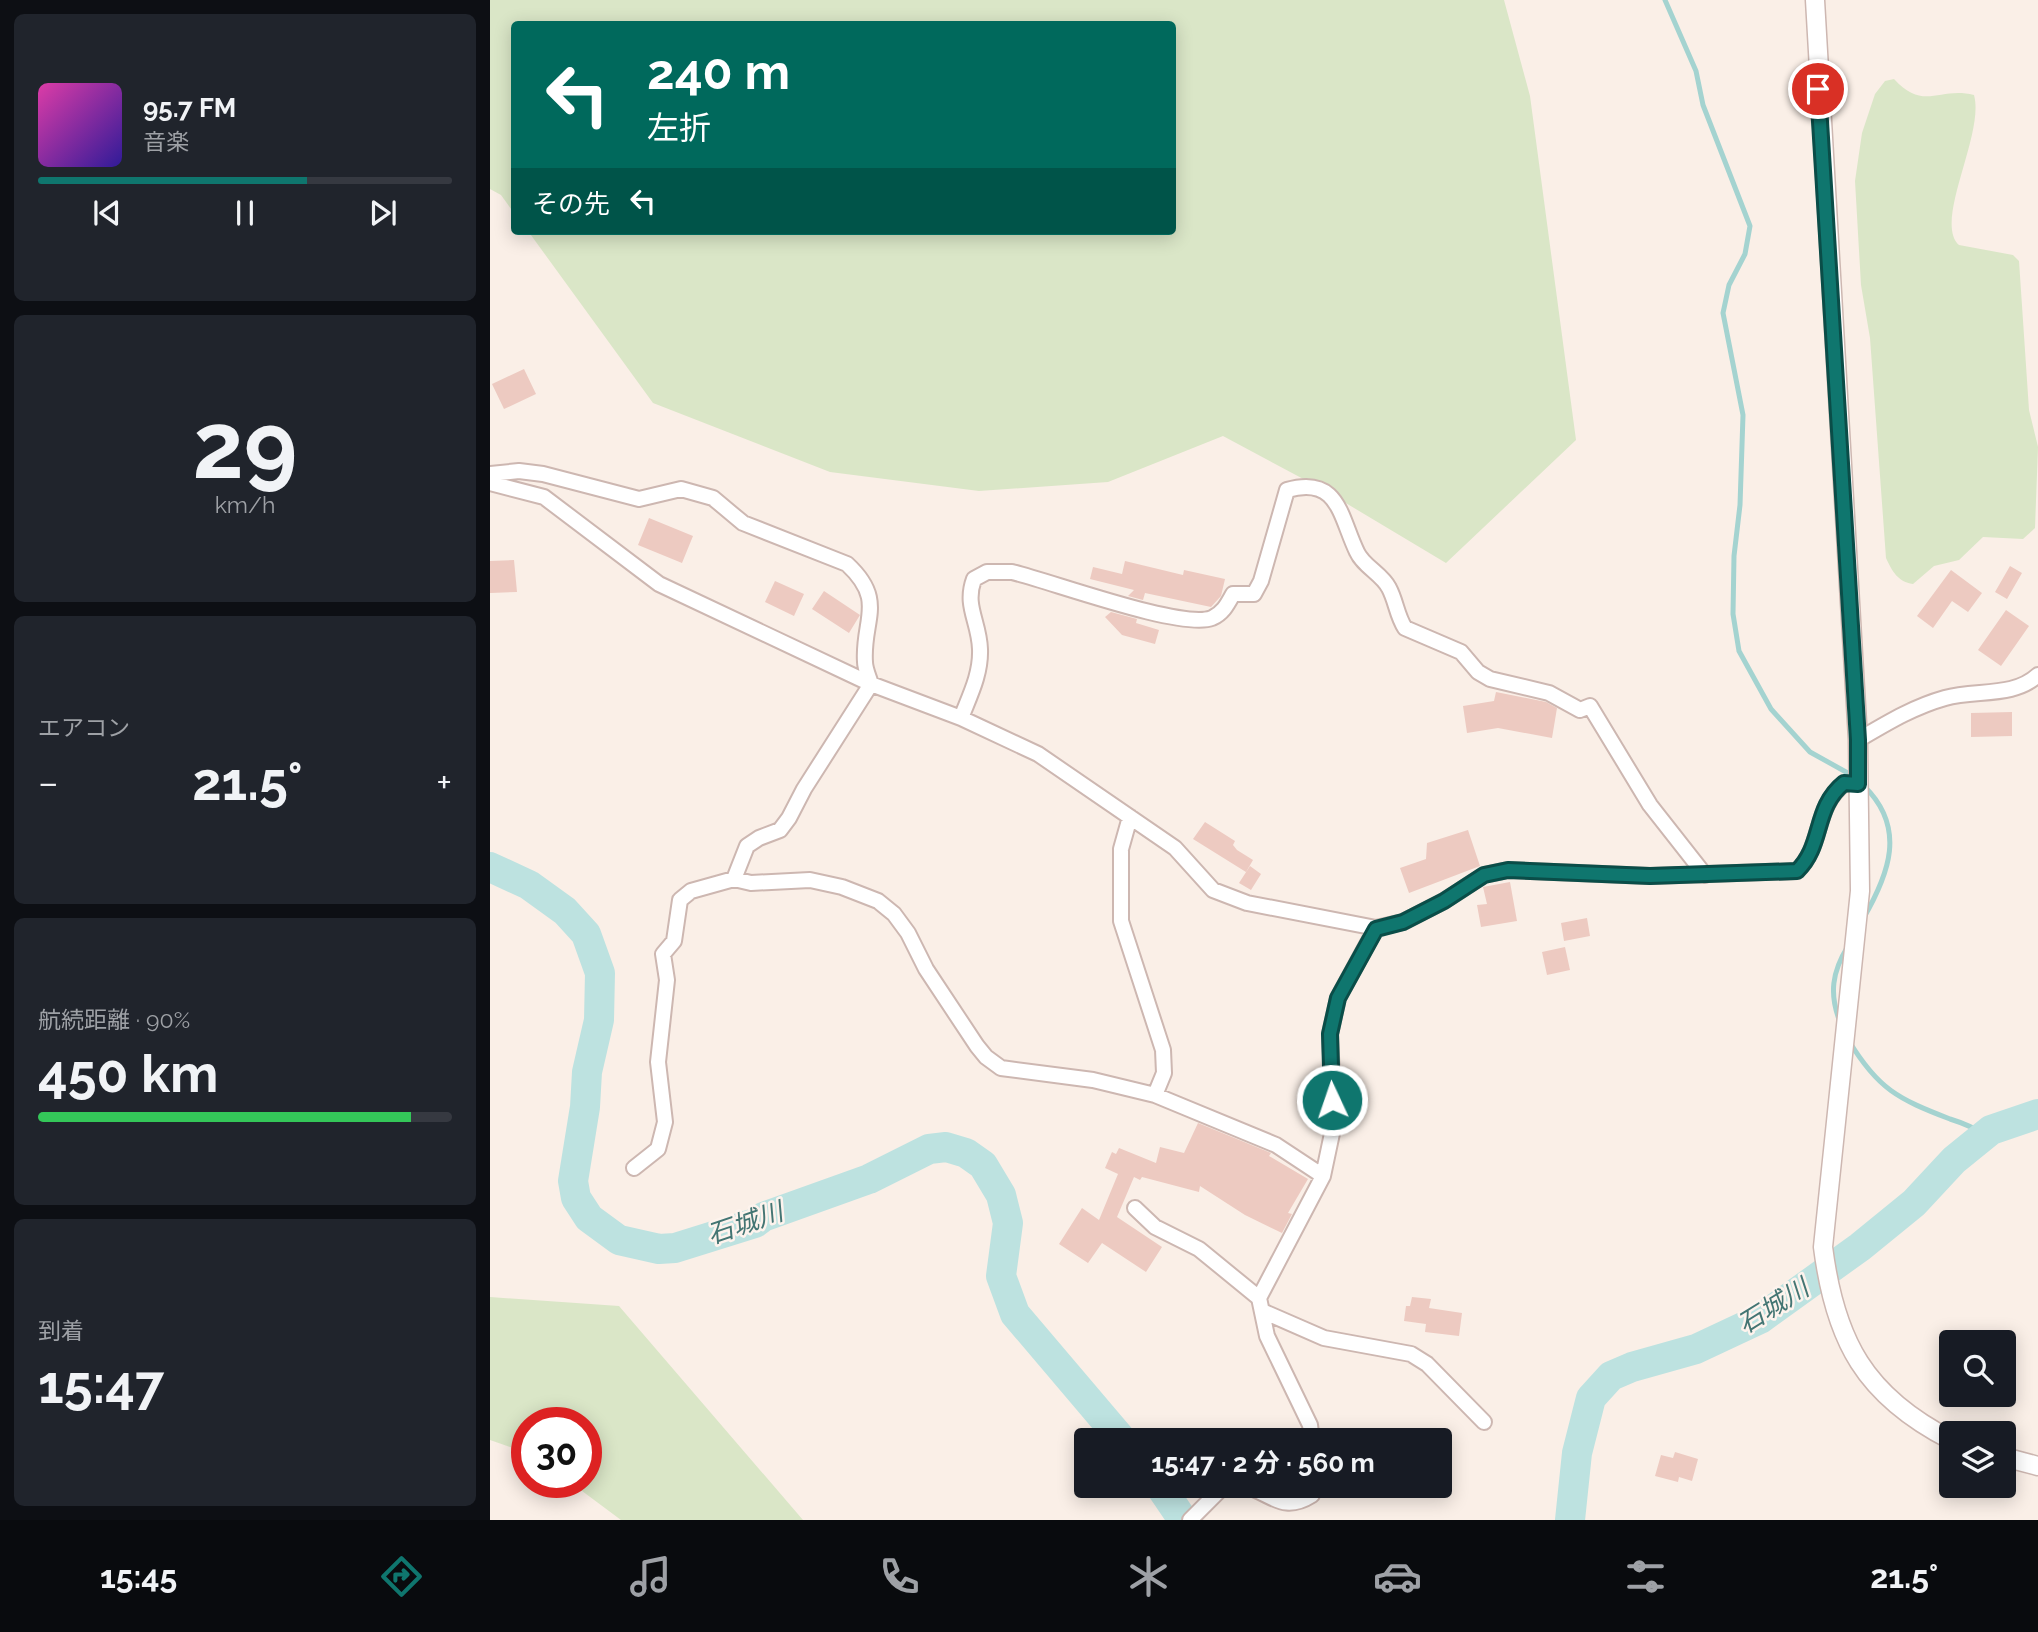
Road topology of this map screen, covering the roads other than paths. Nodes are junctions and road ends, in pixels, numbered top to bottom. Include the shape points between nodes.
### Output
1 (1815, 0) edge
2 (490, 474) edge
3 (490, 483) edge
4 (2038, 675) edge
5 (871, 684) junction
6 (961, 718) junction
7 (1858, 740) junction
8 (1858, 784) junction
9 (1130, 817) junction
10 (1705, 875) junction
11 (734, 879) junction
12 (1376, 929) junction
13 (1155, 1095) junction
14 (635, 1168) dead end
15 (1323, 1176) junction
16 (1135, 1208) dead end
17 (1260, 1305) junction
18 (1483, 1422) dead end
19 (1310, 1428) edge
20 (1939, 1434) edge
21 (2016, 1460) edge
22 (2038, 1466) edge
23 (1211, 1498) edge
24 (1274, 1498) edge
25 (1309, 1498) edge
26 (1190, 1520) edge

1 - 7 street
2 - 5 street via 543,474 639,499 681,489 713,498 743,523 847,564 867,590 871,616 864,663
3 - 5 street via 544,497 659,584
4 - 7 street via 2015,688 1948,697 1904,713
5 - 6 street
5 - 11 street via 789,818 780,830 747,846
6 - 9 street via 1038,754
6 - 10 street via 978,675 980,649 968,597 974,579 987,572 1012,572 1170,618 1209,619 1223,611 1233,594 1254,594 1287,490 1324,490 1338,505 1357,554 1389,587 1405,628 1461,652 1490,679 1549,693 1580,710 1590,706 1650,805
7 - 8 street
8 - 10 street via 1844,783 1831,796 1810,859 1797,871
8 - 20 street via 1860,891 1823,1247 1829,1294 1840,1327 1867,1376 1914,1421
9 - 12 street via 1175,848 1213,890 1247,903
9 - 13 street via 1121,849 1121,921 1163,1049 1164,1073
10 - 12 street via 1508,870 1484,875 1403,922
11 - 13 street via 751,883 810,880 878,901 908,933 977,1046 1001,1068 1093,1080
11 - 14 street via 691,891 680,900 674,941 663,954 667,980 657,1062 665,1122 658,1149
12 - 15 street via 1338,998 1330,1034 1334,1124
13 - 15 street via 1276,1145
15 - 17 street
16 - 17 street via 1155,1227 1199,1249
17 - 18 street via 1324,1338 1411,1354 1427,1364
17 - 19 street via 1267,1336
21 - 22 street
23 - 26 street
24 - 25 street via 1286,1505

